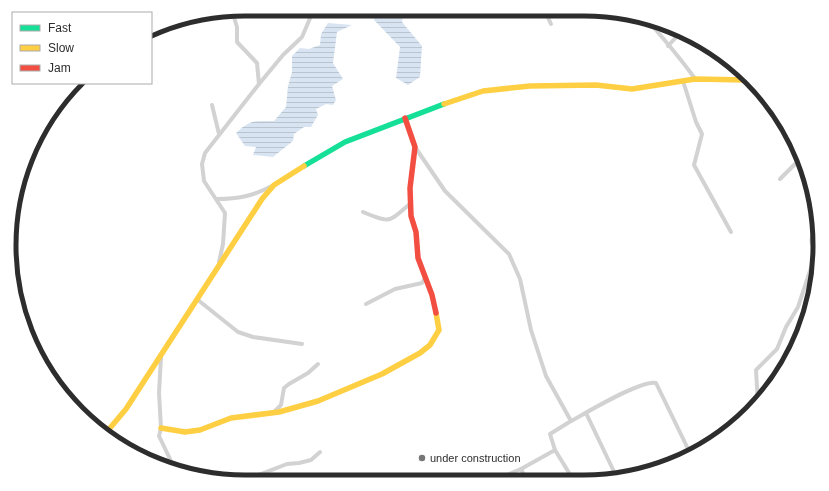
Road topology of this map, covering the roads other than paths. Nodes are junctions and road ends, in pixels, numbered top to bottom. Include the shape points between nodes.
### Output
1 (234, 16) edge
2 (311, 16) edge
3 (547, 16) edge
4 (551, 24) dead end
5 (653, 27) edge
6 (677, 36) edge
7 (668, 46) junction
8 (695, 78) junction
9 (683, 80) junction
10 (743, 80) edge
11 (259, 84) junction
12 (212, 105) dead end
13 (405, 118) junction
14 (219, 134) junction
15 (415, 147) junction
16 (797, 162) edge
17 (780, 179) dead end
18 (274, 185) junction
19 (216, 200) junction
20 (411, 203) junction
21 (363, 212) dead end
22 (730, 232) dead end
23 (813, 235) edge
24 (813, 246) edge
25 (813, 263) edge
26 (219, 265) junction
27 (425, 278) junction
28 (198, 300) junction
29 (366, 304) dead end
30 (302, 344) dead end
31 (161, 356) junction
32 (318, 364) dead end
33 (757, 395) edge
34 (274, 412) junction
35 (586, 413) junction
36 (571, 421) junction
37 (161, 428) junction
38 (109, 430) edge
39 (688, 449) edge
40 (555, 450) junction
41 (320, 452) dead end
42 (175, 464) edge
43 (521, 470) junction
44 (615, 473) edge
45 (260, 475) edge
46 (509, 475) edge
47 (524, 475) edge
48 (570, 475) edge

1 - 11 street via 237,42 256,64
2 - 11 street via 302,37
3 - 4 street
5 - 7 street
6 - 7 street
7 - 8 street via 679,55
8 - 9 street
8 - 10 street
9 - 13 street via 632,89 596,85 530,86 483,91
9 - 22 street via 702,134 694,165
11 - 14 street
12 - 14 street
13 - 15 street
13 - 18 street via 345,142
14 - 19 street via 205,153 202,164 204,181
15 - 20 street via 411,170
15 - 36 street via 445,191 509,254 520,278 529,323 546,376
16 - 17 street
18 - 19 street via 236,200
18 - 26 street
19 - 26 street via 225,213
20 - 21 street via 388,220 378,219
20 - 27 street via 418,258
23 - 24 street
25 - 33 street via 798,307 776,349 756,370
26 - 28 street
27 - 29 street via 422,283 395,289
27 - 34 street via 432,295 439,330 430,345 353,388
28 - 30 street via 238,332
28 - 31 street
31 - 37 street via 158,393
31 - 38 street via 126,409
32 - 34 street via 284,388 281,405
34 - 37 street via 231,418 214,426 185,432
35 - 36 street
35 - 39 street via 637,387 656,383
35 - 44 street
36 - 40 street via 550,434
37 - 42 street via 161,443
40 - 43 street
40 - 48 street
41 - 45 street via 311,460 287,464
43 - 46 street
43 - 47 street

